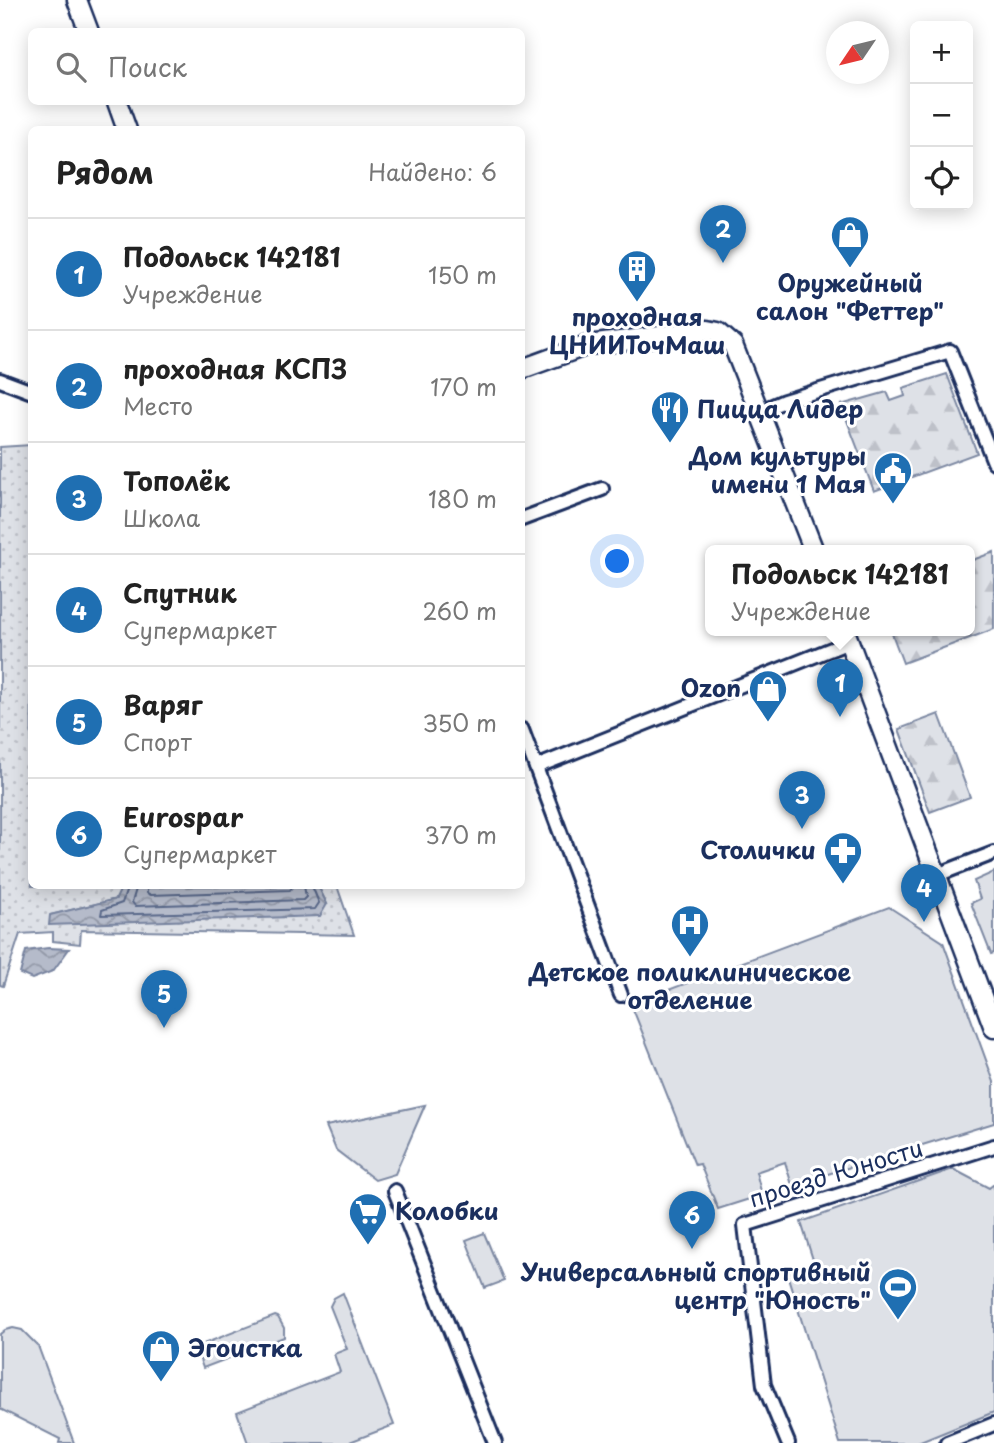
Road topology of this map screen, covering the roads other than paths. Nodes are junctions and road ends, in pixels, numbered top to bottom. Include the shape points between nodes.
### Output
1 (77, 0) edge
2 (88, 28) edge
3 (118, 105) edge
4 (126, 126) edge
5 (525, 368) edge
6 (0, 380) edge
7 (28, 390) edge
8 (761, 411) junction
9 (994, 462) edge
10 (602, 489) dead end
11 (525, 518) edge
12 (812, 545) edge
13 (847, 637) edge
14 (525, 737) edge
15 (537, 767) junction
16 (994, 853) edge
17 (937, 875) junction
18 (621, 995) dead end
19 (993, 1024) edge
20 (994, 1146) edge
21 (395, 1191) dead end
22 (994, 1424) edge
23 (495, 1443) edge
24 (788, 1443) edge
25 (947, 1443) edge

1 - 2 street
3 - 4 street
5 - 8 street via 587,345 718,331 733,345
6 - 7 street
8 - 9 street via 950,351
8 - 12 street
10 - 11 street
13 - 15 street
13 - 17 street
14 - 15 street
15 - 18 street
16 - 17 street
17 - 19 street
20 - 24 street, проезд Юности via 744,1225 764,1385
21 - 23 street
22 - 25 street

